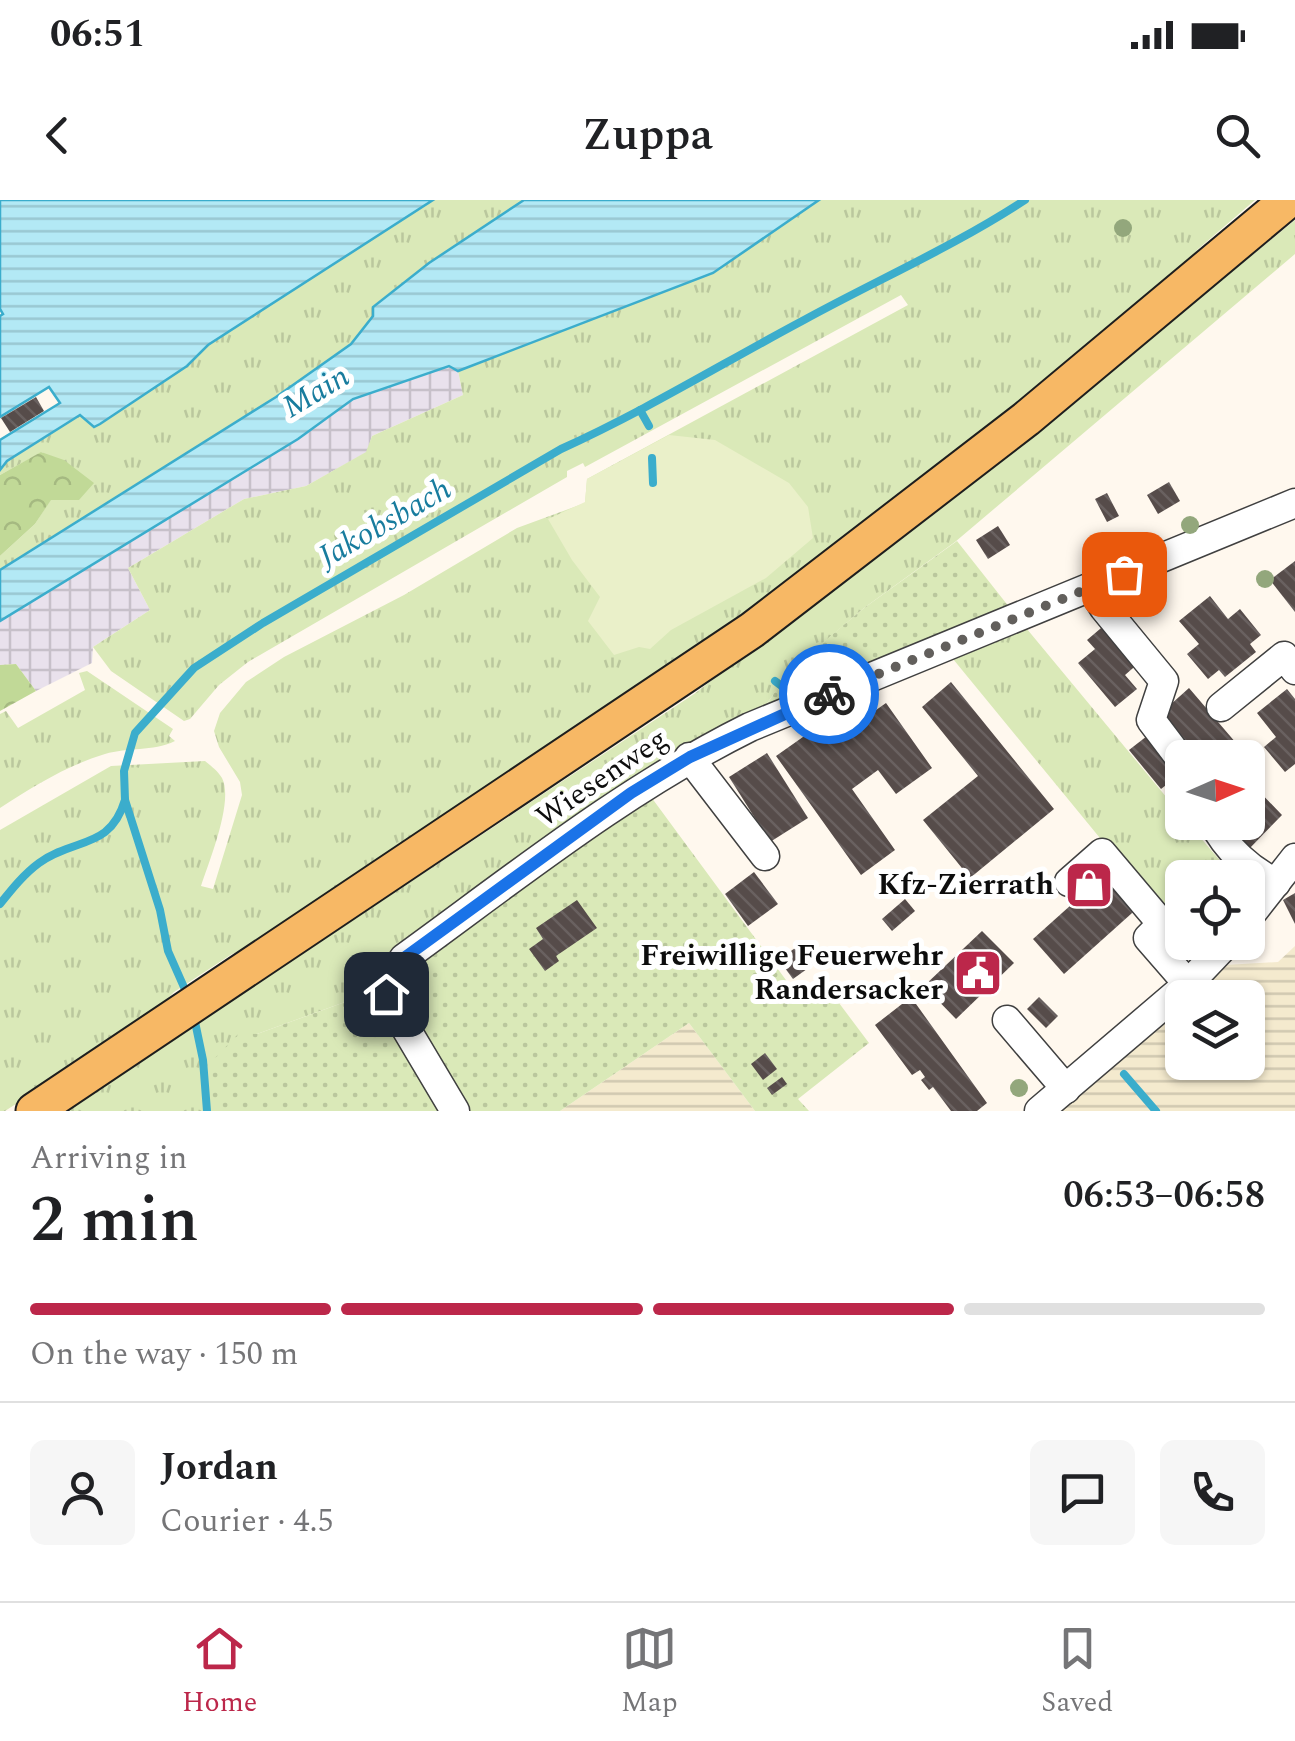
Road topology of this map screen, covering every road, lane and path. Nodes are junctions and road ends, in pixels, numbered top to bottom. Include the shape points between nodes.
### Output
1 (1288, 200) edge
2 (1295, 503) edge
3 (1091, 587) junction
4 (1295, 670) edge
5 (1222, 707) dead end
6 (1166, 740) edge
7 (690, 757) junction
8 (1221, 840) edge
9 (765, 856) dead end
10 (1295, 858) edge
11 (1069, 882) dead end
12 (1276, 883) junction
13 (1265, 897) edge
14 (1211, 960) edge
15 (1185, 980) edge
16 (1192, 980) edge
17 (1165, 1004) edge
18 (1008, 1020) dead end
19 (1066, 1089) junction
20 (34, 1111) edge
21 (455, 1111) edge
22 (1039, 1111) edge

1 - 20 main road via 1026,419 752,630
2 - 3 street, Wiesenweg
3 - 6 street via 1164,681 1151,720
3 - 7 street, Wiesenweg
4 - 5 street via 1284,656
7 - 9 street
7 - 21 street, Wiesenweg via 404,958 391,977 386,994
8 - 12 street
10 - 12 street
11 - 15 street via 1102,853 1162,924 1148,938
12 - 13 street
14 - 16 street
17 - 19 street
18 - 19 street
19 - 22 street

